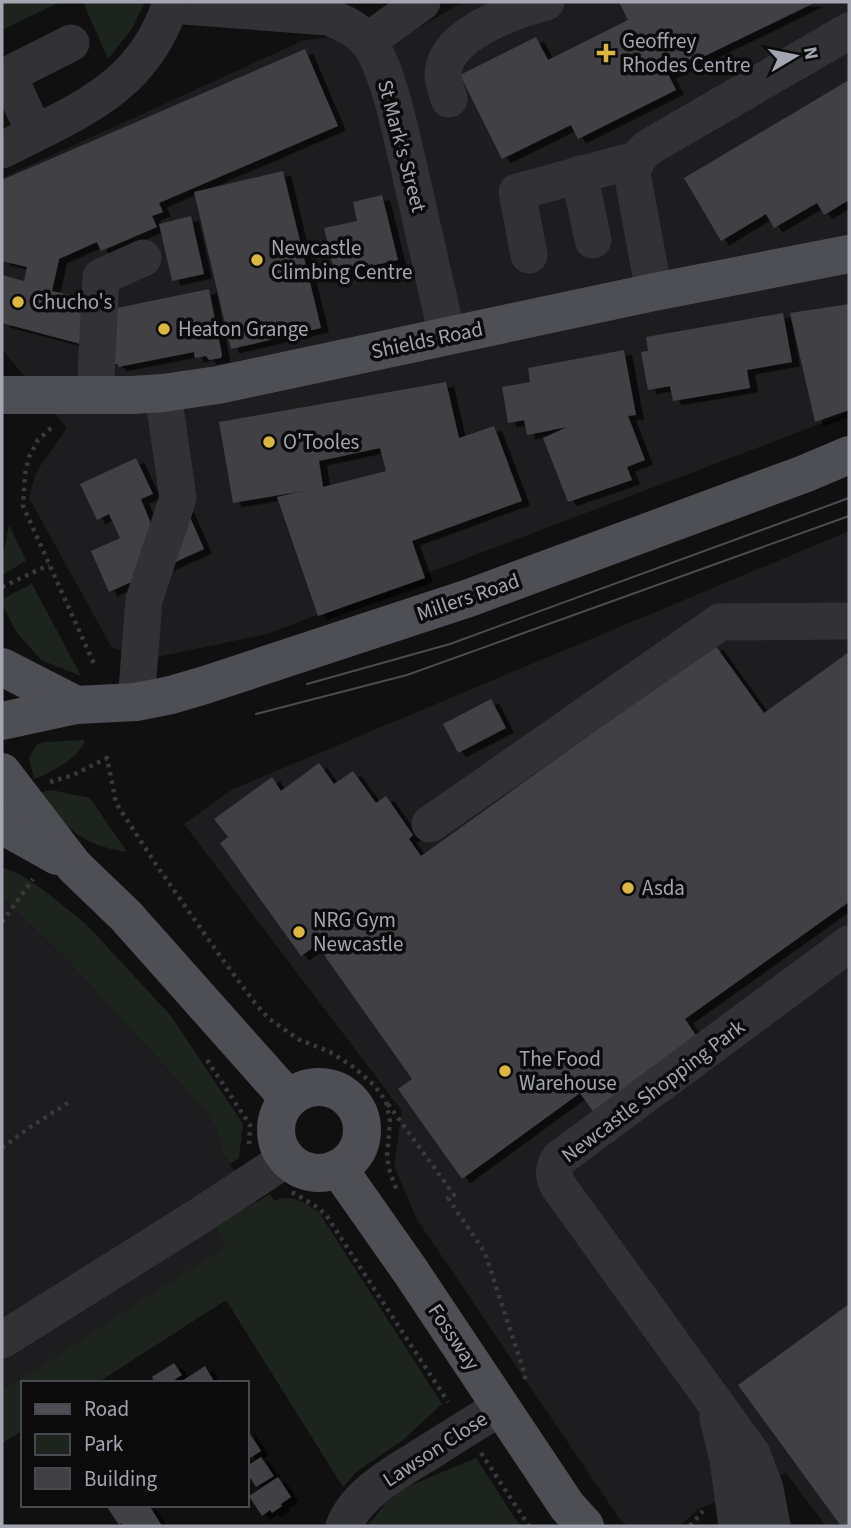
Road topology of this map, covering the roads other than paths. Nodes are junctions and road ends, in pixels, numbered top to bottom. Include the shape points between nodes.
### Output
1 (422, 2) edge
2 (546, 2) edge
3 (171, 3) edge
4 (849, 31) edge
5 (368, 41) junction
6 (71, 43) dead end
7 (449, 99) dead end
8 (35, 133) junction
9 (2, 150) edge
10 (635, 163) junction
11 (579, 174) junction
12 (593, 240) dead end
13 (849, 254) edge
14 (529, 256) dead end
15 (143, 258) dead end
16 (654, 292) junction
17 (447, 335) junction
18 (163, 393) junction
19 (2, 395) edge
20 (95, 395) junction
21 (849, 455) edge
22 (849, 621) edge
23 (2, 667) edge
24 (136, 702) junction
25 (76, 705) junction
26 (2, 721) edge
27 (2, 772) edge
28 (430, 824) dead end
29 (2, 825) edge
30 (74, 866) junction
31 (849, 944) edge
32 (288, 1098) junction
33 (286, 1159) junction
34 (338, 1168) junction
35 (2, 1339) edge
36 (513, 1396) junction
37 (715, 1404) junction
38 (732, 1486) junction
39 (575, 1520) edge
40 (344, 1526) edge
41 (712, 1526) edge
42 (737, 1526) edge
43 (772, 1526) edge

1 - 5 street
2 - 7 street via 496,19 460,43 445,65 443,78
3 - 5 street via 328,17
3 - 8 street via 154,41 127,78 93,103
4 - 10 street via 649,147
5 - 17 street, St Mark's Street via 384,74 399,127
6 - 8 street via 8,75
8 - 9 street
10 - 11 street
10 - 16 street via 632,173
11 - 12 street
11 - 14 street via 517,192
13 - 16 main road, Shields Road
15 - 20 street via 101,277
16 - 17 main road, Shields Road
17 - 18 main road, Shields Road
18 - 20 main road, Shields Road
18 - 24 street via 178,498 144,600
19 - 20 main road, Shields Road
21 - 24 main road, Millers Road via 469,598 205,685
22 - 28 street via 720,622
23 - 25 main road
24 - 25 main road, Millers Road
25 - 26 main road, Millers Road
27 - 30 main road
29 - 30 main road
30 - 32 main road via 126,916
31 - 37 street, Newcastle Shopping Park via 560,1158 554,1170 559,1187
32 - 33 main road via 275,1129
32 - 34 main road via 303,1089 329,1088 356,1108 362,1127 359,1149
33 - 34 main road via 306,1174
33 - 35 street
34 - 36 main road, Fossway via 415,1278
36 - 39 main road, Fossway
36 - 40 street, Lawson Close via 388,1477 368,1494
37 - 38 street, Newcastle Shopping Park
37 - 43 street, Newcastle Shopping Park via 752,1454
38 - 41 street
38 - 42 street, Newcastle Shopping Park

